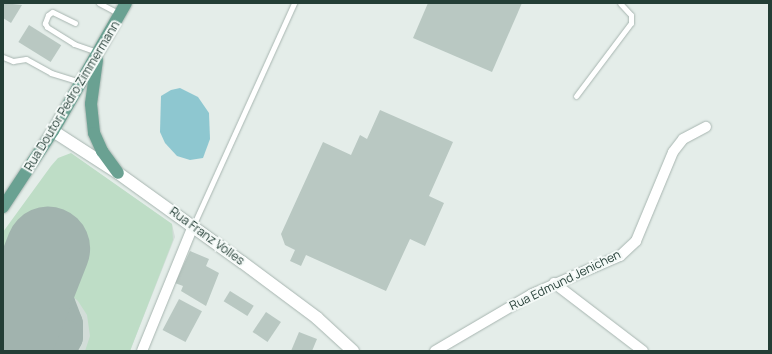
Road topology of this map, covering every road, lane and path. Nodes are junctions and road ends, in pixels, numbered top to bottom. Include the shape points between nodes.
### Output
1 (99, 3) edge
2 (294, 3) edge
3 (620, 3) edge
4 (123, 8) edge
5 (75, 23) dead end
6 (98, 53) junction
7 (3, 57) edge
8 (81, 83) junction
9 (576, 96) dead end
10 (706, 127) dead end
11 (54, 131) junction
12 (118, 173) junction
13 (3, 207) edge
14 (193, 226) junction
15 (554, 283) junction
16 (142, 351) edge
17 (353, 351) edge
18 (435, 351) edge
19 (643, 351) edge

1 - 4 lane
2 - 14 lane
3 - 9 lane via 631,15 631,23
4 - 6 main road, Rua Doutor Pedro Zimmermann
5 - 6 lane via 52,12 45,23 47,28 74,44
6 - 8 main road, Rua Doutor Pedro Zimmermann
6 - 12 main road via 91,104 94,133 102,151
7 - 8 lane via 13,61 26,59 51,73
8 - 11 main road, Rua Doutor Pedro Zimmermann
10 - 15 street, Rua Edmund Jenichen via 683,139 673,152 636,241 620,256
11 - 12 street, Rua Franz Volles
11 - 13 main road, Rua Doutor Pedro Zimmermann
12 - 14 street, Rua Franz Volles
14 - 16 street
14 - 17 street, Rua Franz Volles via 317,318
15 - 18 street, Rua Edmund Jenichen
15 - 19 street

